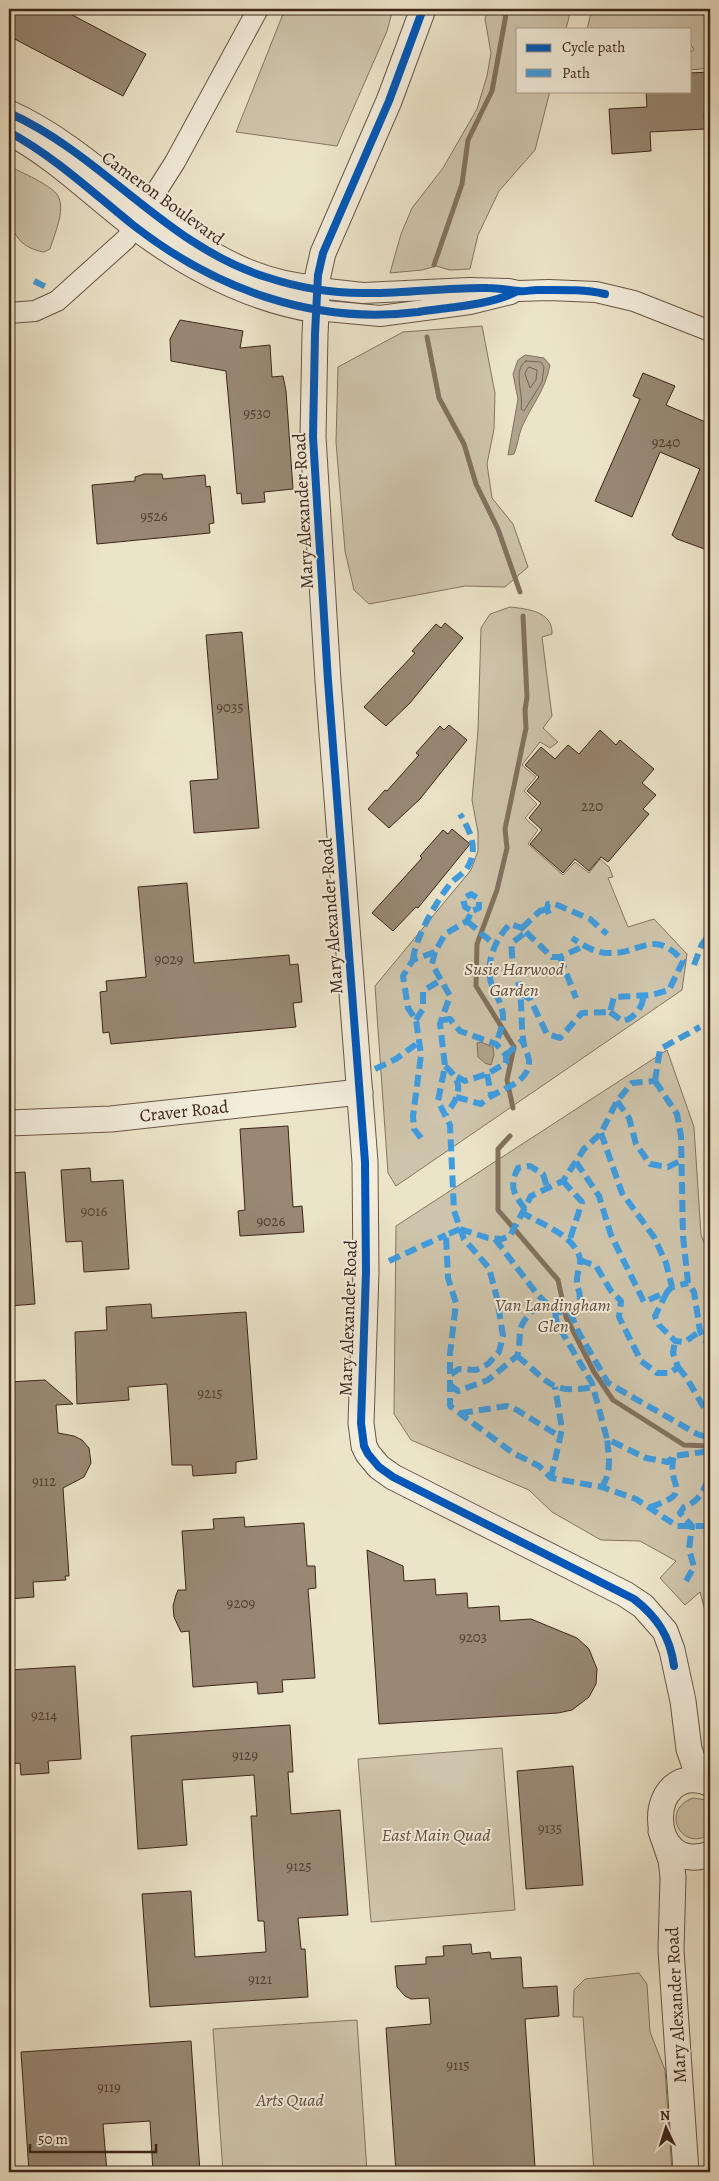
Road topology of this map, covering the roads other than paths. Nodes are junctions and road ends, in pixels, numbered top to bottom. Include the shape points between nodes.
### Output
1 (258, 9) edge
2 (423, 9) edge
3 (9, 113) edge
4 (9, 132) edge
5 (140, 217) junction
6 (317, 299) junction
7 (9, 314) edge
8 (710, 330) edge
9 (360, 1092) junction
10 (9, 1123) edge
11 (674, 1666) junction
12 (708, 1782) edge
13 (667, 1795) junction
14 (661, 1831) junction
15 (710, 1854) edge
16 (674, 1898) junction
17 (686, 2172) edge

1 - 5 street via 175,162
2 - 6 street, Mary Alexander Road via 389,101 323,253
3 - 5 street, Cameron Boulevard via 32,124 80,156
4 - 5 street, Cameron Boulevard
5 - 6 street, Cameron Boulevard via 184,260 219,280 268,298
5 - 7 street via 118,247 58,301 35,311
6 - 8 street, Cameron Boulevard via 366,316 482,302 518,291 572,290 614,296 664,311
6 - 9 street, Mary Alexander Road via 313,390 315,487
9 - 10 street, Craver Road via 110,1119
9 - 11 street, Mary Alexander Road via 366,1208 360,1409 362,1437 368,1454 393,1477 634,1599 665,1631
11 - 12 street, Mary Alexander Road via 683,1701 689,1749 698,1775
11 - 13 street, Mary Alexander Road via 671,1708 675,1776
12 - 13 street, Mary Alexander Road via 687,1782
13 - 14 street, Mary Alexander Road via 659,1812
14 - 15 street, Mary Alexander Road via 667,1842 682,1853 694,1856
14 - 16 street, Mary Alexander Road via 671,1860
15 - 16 street, Mary Alexander Road via 688,1870
16 - 17 street, Mary Alexander Road via 670,1950

